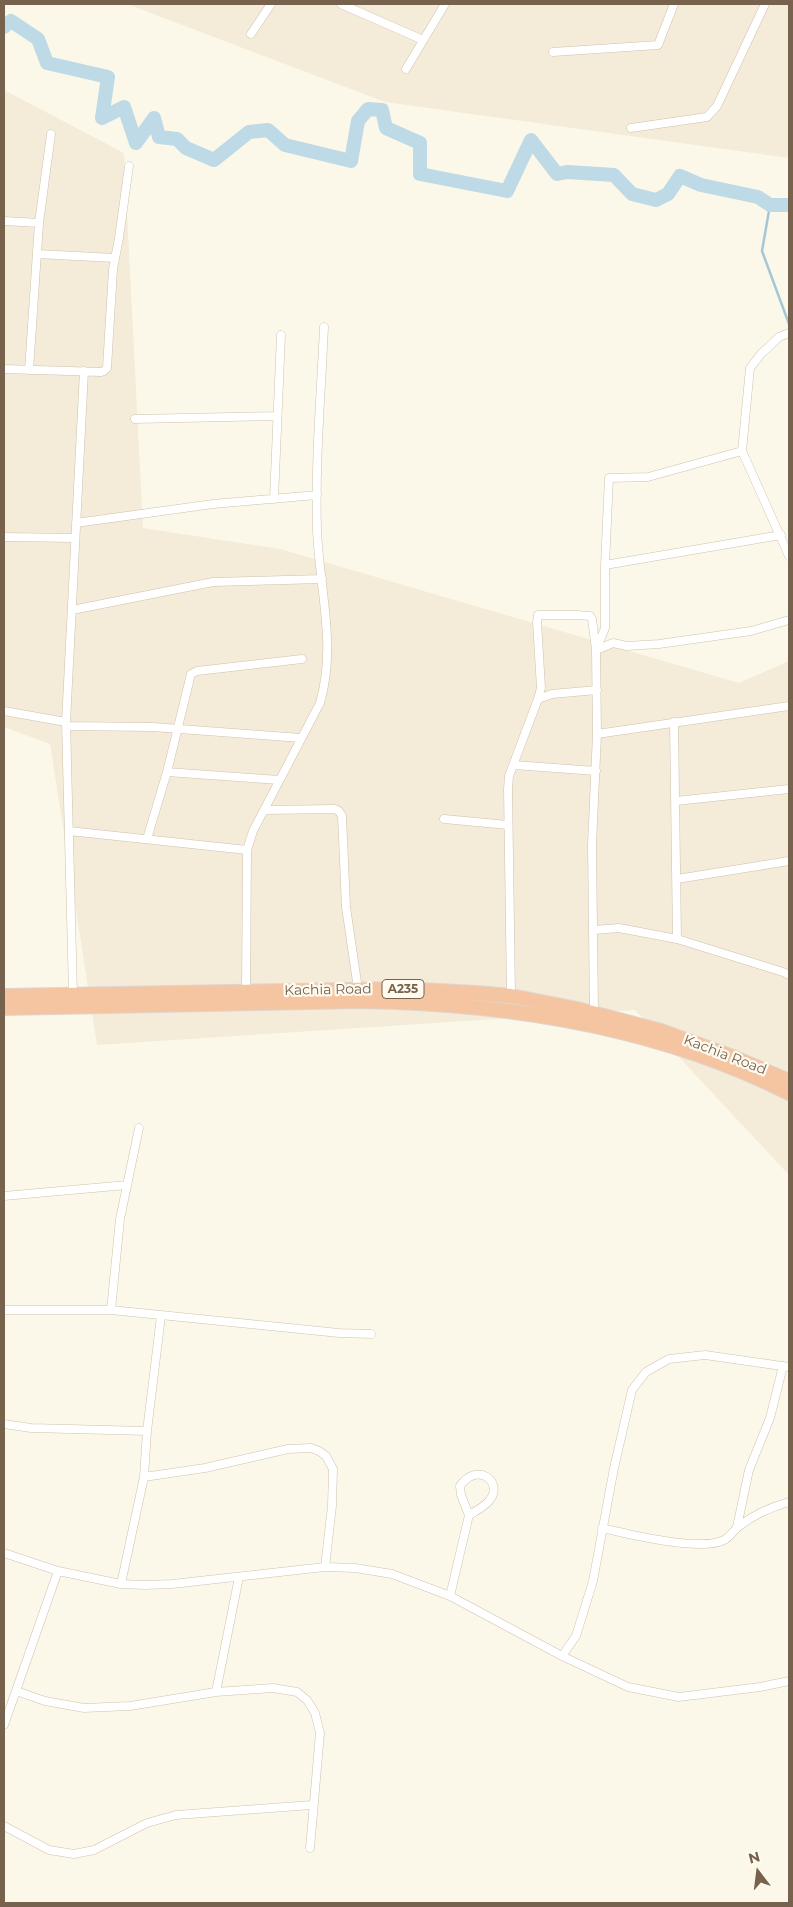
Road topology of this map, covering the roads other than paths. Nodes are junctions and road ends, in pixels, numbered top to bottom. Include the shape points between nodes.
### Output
1 (271, 4) edge
2 (341, 4) edge
3 (445, 4) edge
4 (674, 4) edge
5 (766, 4) edge
6 (252, 34) dead end
7 (423, 40) junction
8 (553, 52) dead end
9 (406, 69) dead end
10 (631, 128) dead end
11 (51, 134) dead end
12 (129, 166) dead end
13 (4, 221) edge
14 (39, 224) junction
15 (37, 254) junction
16 (115, 258) junction
17 (324, 327) dead end
18 (789, 333) edge
19 (281, 335) dead end
20 (4, 369) edge
21 (29, 370) junction
22 (84, 371) junction
23 (277, 416) junction
24 (135, 419) dead end
25 (742, 451) junction
26 (317, 495) junction
27 (274, 499) junction
28 (76, 524) junction
29 (780, 535) junction
30 (4, 537) edge
31 (76, 538) junction
32 (789, 556) edge
33 (605, 565) junction
34 (322, 579) junction
35 (72, 610) junction
36 (789, 620) edge
37 (596, 650) junction
38 (302, 659) dead end
39 (597, 690) junction
40 (538, 699) junction
41 (789, 706) edge
42 (4, 711) edge
43 (674, 722) junction
44 (66, 724) junction
45 (178, 729) junction
46 (597, 734) junction
47 (302, 738) junction
48 (514, 765) junction
49 (596, 771) junction
50 (167, 772) junction
51 (280, 780) junction
52 (789, 789) edge
53 (676, 801) junction
54 (264, 810) junction
55 (444, 819) dead end
56 (508, 825) junction
57 (69, 831) junction
58 (147, 839) junction
59 (247, 850) junction
60 (789, 861) edge
61 (676, 879) junction
62 (594, 930) junction
63 (677, 939) junction
64 (789, 975) edge
65 (358, 990) junction
66 (246, 991) junction
67 (73, 994) junction
68 (4, 996) edge
69 (511, 996) junction
70 (4, 1008) edge
71 (594, 1013) junction
72 (789, 1081) edge
73 (789, 1093) edge
74 (139, 1128) dead end
75 (127, 1185) junction
76 (4, 1196) edge
77 (4, 1310) edge
78 (110, 1310) junction
79 (161, 1316) junction
80 (371, 1334) dead end
81 (786, 1366) edge
82 (4, 1424) edge
83 (148, 1431) junction
84 (144, 1477) junction
85 (789, 1502) edge
86 (469, 1514) junction
87 (737, 1527) junction
88 (602, 1528) junction
89 (4, 1553) edge
90 (325, 1567) junction
91 (58, 1570) junction
92 (238, 1577) junction
93 (121, 1584) junction
94 (450, 1596) junction
95 (562, 1656) junction
96 (789, 1682) edge
97 (16, 1691) junction
98 (216, 1692) junction
99 (5, 1720) edge
100 (312, 1805) junction
101 (4, 1826) edge
102 (310, 1848) dead end

1 - 6 street
2 - 7 street
3 - 7 street
4 - 8 street via 658,45
5 - 10 street via 717,106 708,117
7 - 9 street
11 - 14 street
12 - 16 street
13 - 14 street
14 - 15 street
15 - 16 street
15 - 21 street
16 - 22 street via 107,368 101,372
17 - 26 street
18 - 25 street via 779,337 750,368
19 - 23 street
20 - 21 street
21 - 22 street
22 - 28 street
23 - 24 street
23 - 27 street
25 - 29 street
25 - 33 street via 648,477 610,478
26 - 27 street
26 - 34 street
27 - 28 street via 187,507
28 - 31 street
29 - 32 street
29 - 33 street
30 - 31 street
31 - 35 street
33 - 37 street via 606,628
34 - 35 street via 213,582
34 - 47 street via 328,651 325,684 320,703
35 - 44 street
36 - 37 street via 751,631 659,644 627,646 613,643
37 - 39 street
37 - 40 street via 590,616 538,615 541,688
38 - 45 street via 191,674
39 - 40 street via 552,694
39 - 46 street
40 - 48 street
41 - 43 street
42 - 44 street
43 - 46 street
43 - 53 street
44 - 45 street
44 - 57 street
45 - 47 street
45 - 50 street
46 - 49 street
47 - 51 street
48 - 49 street
48 - 56 street via 509,776
49 - 62 street via 592,845
50 - 51 street
50 - 58 street
51 - 54 street
52 - 53 street
53 - 61 street
54 - 59 street
54 - 65 street via 334,809 342,816 346,907
55 - 56 street
56 - 69 street
57 - 58 street
57 - 67 street
58 - 59 street
59 - 66 street
60 - 61 street
61 - 63 street
62 - 63 street via 619,928
62 - 71 street
63 - 64 street
65 - 66 highway, Kachia Road / A235
65 - 69 highway, Kachia Road / A235 via 437,990
66 - 67 highway, Kachia Road / A235
67 - 68 highway, Kachia Road / A235
69 - 71 highway, Kachia Road / A235
70 - 73 highway, Kachia Road / A235 via 360,1001 471,1006 564,1020 633,1036 730,1067
71 - 72 highway, Kachia Road / A235 via 696,1042
74 - 75 street
75 - 76 street
75 - 78 street
77 - 78 street
78 - 79 street
79 - 80 street
79 - 83 street
81 - 87 street via 749,1470
81 - 88 street via 705,1355 669,1360 646,1372 632,1390
82 - 83 street via 31,1428
83 - 84 street
84 - 90 street via 206,1468 288,1450 311,1448 319,1451 333,1469
84 - 93 street
85 - 87 street via 768,1508
86 - 86 street via 460,1486 465,1478 484,1475 491,1482 490,1500
86 - 94 street
87 - 88 street via 723,1541 706,1545 646,1538
88 - 95 street via 593,1581 576,1636
89 - 91 street
90 - 92 street
90 - 94 street via 392,1574
91 - 93 street
91 - 97 street
92 - 93 street via 172,1584
92 - 98 street
94 - 95 street
95 - 96 street via 628,1687 679,1697
97 - 98 street via 84,1708 130,1706
97 - 99 street
98 - 100 street via 273,1688 296,1692 307,1700 315,1713 320,1733
100 - 101 street via 176,1815 147,1823 94,1850 74,1854 48,1850
100 - 102 street

